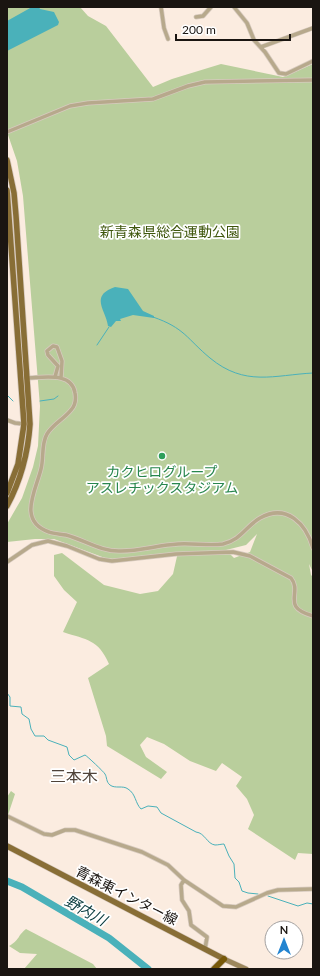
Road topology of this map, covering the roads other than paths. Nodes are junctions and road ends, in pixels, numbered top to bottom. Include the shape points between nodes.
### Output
1 (161, 7) edge
2 (210, 7) edge
3 (234, 7) edge
4 (196, 18) dead end
5 (313, 28) edge
6 (168, 39) dead end
7 (261, 46) junction
8 (313, 61) edge
9 (313, 80) edge
10 (7, 132) edge
11 (7, 160) edge
12 (7, 190) edge
13 (17, 272) junction
14 (60, 352) junction
15 (50, 357) junction
16 (55, 377) junction
17 (21, 378) junction
18 (28, 378) junction
19 (61, 378) junction
20 (7, 420) edge
21 (24, 424) junction
22 (7, 493) edge
23 (7, 506) edge
24 (313, 548) edge
25 (7, 562) edge
26 (313, 616) edge
27 (7, 816) edge
28 (7, 846) edge
29 (184, 880) junction
30 (313, 889) edge
31 (205, 949) junction
32 (224, 959) junction
33 (214, 969) edge
34 (246, 969) edge

1 - 6 street
2 - 4 street via 203,16
3 - 7 street via 247,23 254,40
5 - 7 street
7 - 8 street via 276,70 283,74
9 - 10 street via 205,82 153,99 70,106
11 - 13 main road via 14,193
12 - 13 main road
13 - 17 main road
13 - 18 main road
14 - 15 street via 58,356
14 - 15 street via 57,347 49,348
14 - 19 street
15 - 16 street via 58,366
16 - 18 street
16 - 19 street
17 - 18 street
17 - 21 main road
18 - 23 main road via 29,441 21,477
19 - 24 street via 74,388 76,398 70,412 50,430 44,441 41,468 30,500 32,516 42,529 102,549 120,551 179,544 223,544 239,538 260,518 283,514 301,523 310,535
20 - 21 street
21 - 22 main road via 18,464
25 - 26 street via 32,545 43,542 63,545 99,559 112,561 176,554 233,552 250,556 291,578 294,584 295,606
27 - 29 street via 44,834 52,835 75,830 142,852 168,865
28 - 31 main road, 青森東インター線
29 - 30 street via 228,907 243,905 278,890
29 - 31 street via 181,885 182,900 189,911 191,925 206,937
31 - 32 main road, 青森東インター線
32 - 33 highway
32 - 34 main road

